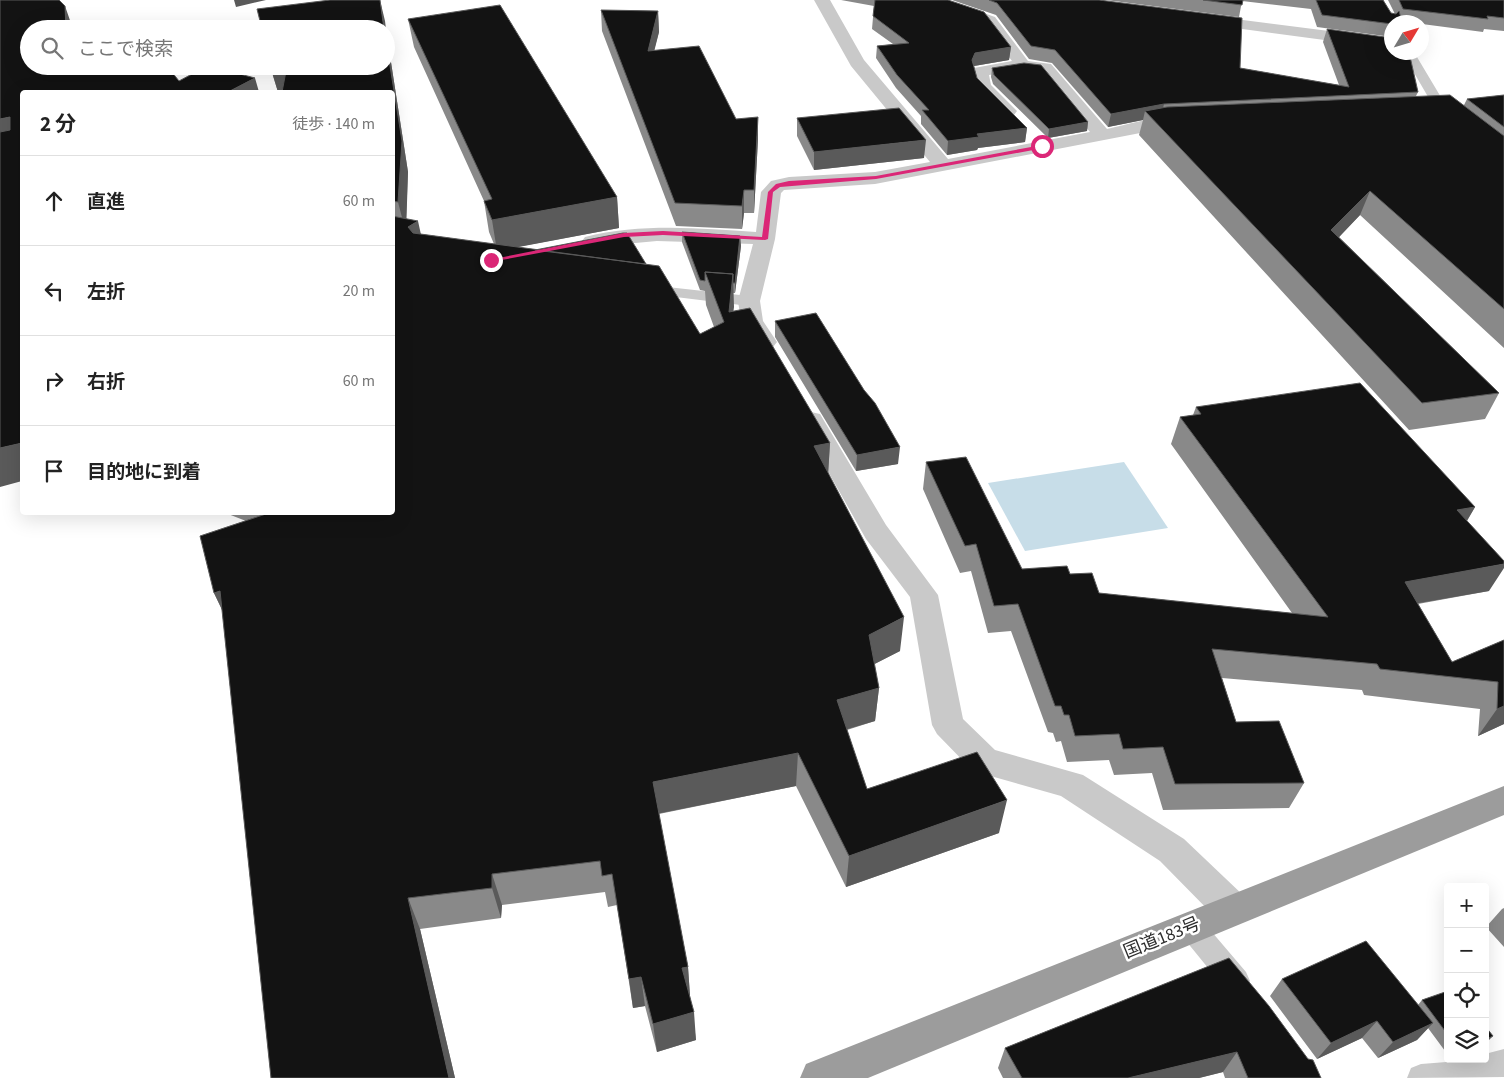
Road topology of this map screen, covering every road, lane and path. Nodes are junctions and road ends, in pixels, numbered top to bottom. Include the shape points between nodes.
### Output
1 (822, 0) edge
2 (931, 0) edge
3 (1187, 18) edge
4 (1384, 43) edge
5 (1414, 60) edge
6 (1023, 65) junction
7 (1451, 109) junction
8 (1423, 111) edge
9 (1200, 122) edge
10 (1461, 126) edge
11 (1103, 135) junction
12 (1042, 146) junction
13 (943, 165) junction
14 (765, 239) junction
15 (576, 244) edge
16 (633, 283) edge
17 (751, 295) junction
18 (777, 363) edge
19 (797, 397) edge
20 (1504, 800) edge
21 (1232, 909) junction
22 (1191, 927) junction
23 (1253, 1002) edge
24 (1504, 1063) edge
25 (820, 1078) edge
26 (1421, 1078) edge

1 - 13 street via 857,62
2 - 6 street via 989,20
3 - 4 street
5 - 7 lane
6 - 11 street via 1045,68
6 - 12 street via 980,72 983,86
7 - 8 street
7 - 10 lane
9 - 11 street via 1160,124
11 - 12 street
12 - 13 street
13 - 14 street via 876,178 778,185 771,192
14 - 15 street via 663,233 624,235
14 - 17 street
16 - 17 lane
17 - 18 street via 752,321
19 - 21 street via 876,532 924,595 948,725 985,761 1071,784 1147,833 1172,850
20 - 21 highway, 国道183号
21 - 22 highway, 国道183号
22 - 23 lane
22 - 25 highway, 国道183号
24 - 26 lane via 1455,1077

